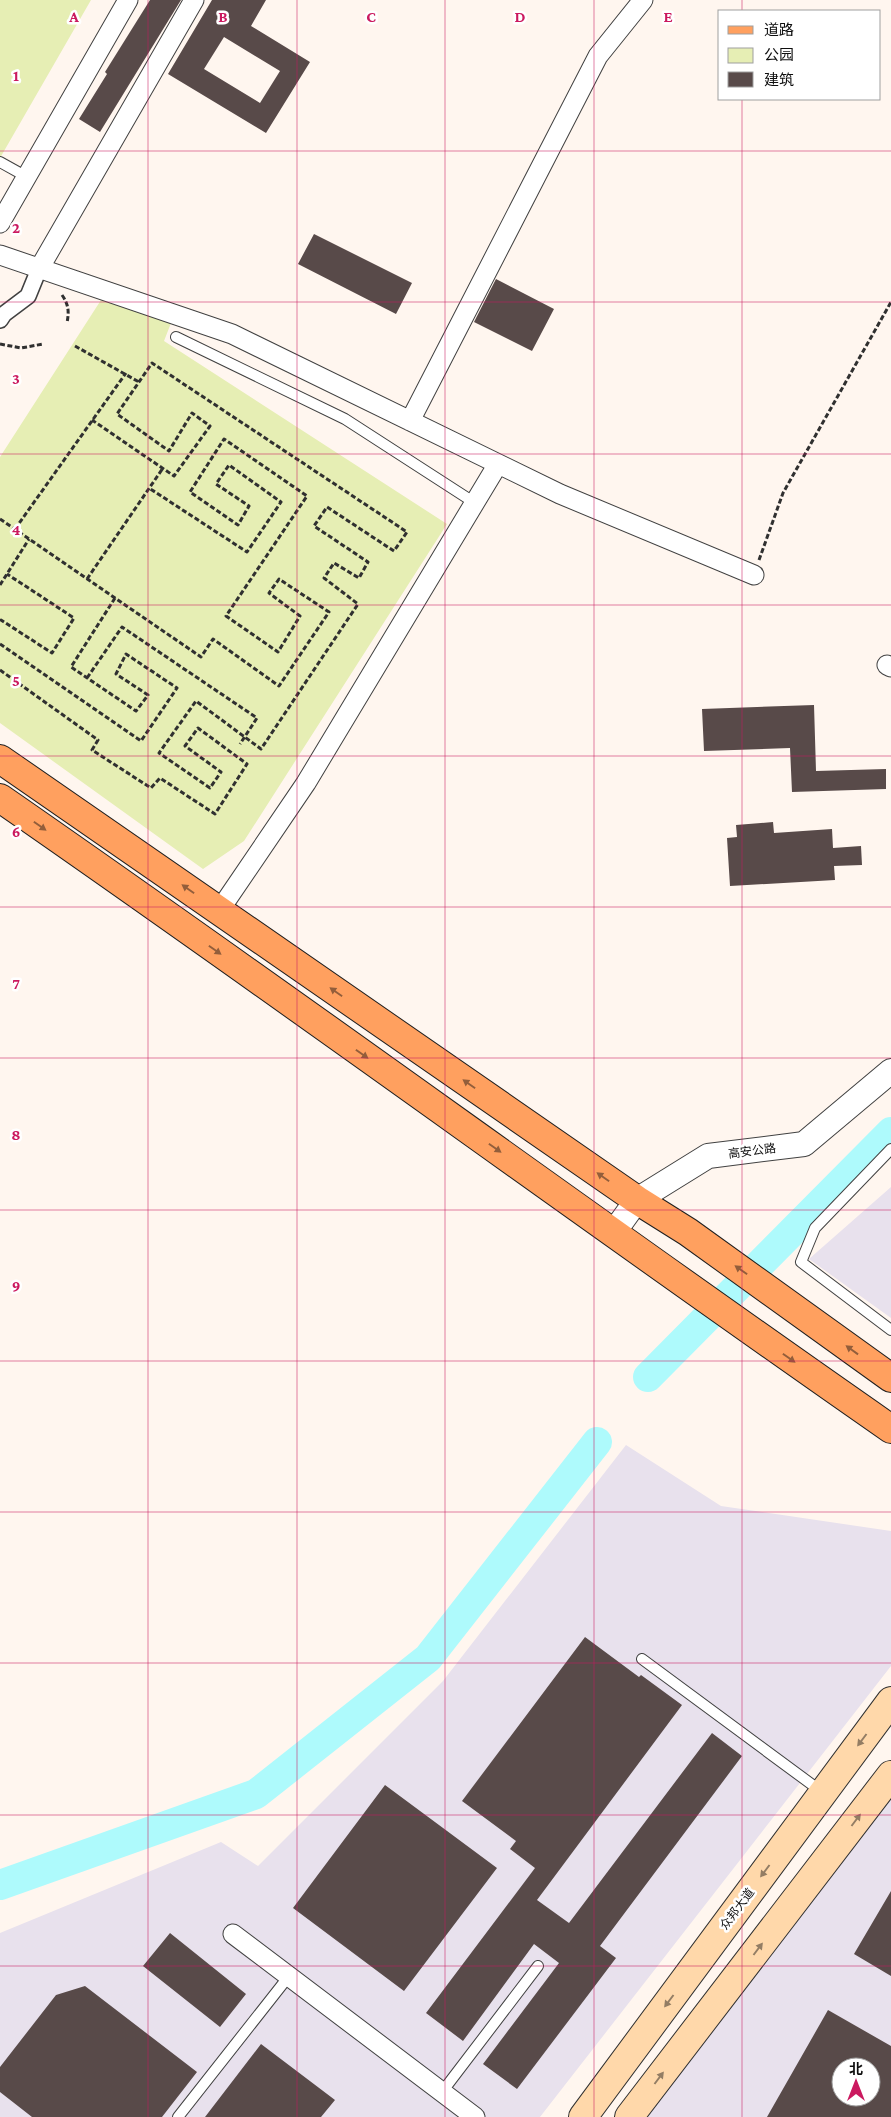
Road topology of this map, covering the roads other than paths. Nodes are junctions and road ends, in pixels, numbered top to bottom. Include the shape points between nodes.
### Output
1 (128, 0) edge
2 (194, 0) edge
3 (643, 0) edge
4 (0, 162) edge
5 (27, 177) junction
6 (0, 223) edge
7 (0, 255) edge
8 (40, 269) junction
9 (0, 320) edge
10 (176, 337) dead end
11 (410, 421) junction
12 (498, 464) junction
13 (475, 503) junction
14 (754, 575) road end
15 (0, 759) edge
16 (0, 798) edge
17 (219, 911) junction
18 (891, 1071) edge
19 (891, 1149) edge
20 (637, 1200) junction
21 (614, 1232) junction
22 (891, 1330) edge
23 (891, 1378) edge
24 (891, 1429) edge
25 (642, 1659) dead end
26 (891, 1701) edge
27 (891, 1775) edge
28 (823, 1793) junction
29 (233, 1934) dead end
30 (538, 1966) dead end
31 (289, 1976) junction
32 (442, 2092) junction
33 (178, 2117) edge
34 (475, 2117) edge
35 (583, 2117) edge
36 (629, 2117) edge

1 - 5 street
2 - 8 street
3 - 11 street via 598,56
4 - 5 lane
5 - 6 street
7 - 8 street
8 - 9 street via 28,296
8 - 11 street via 232,334
10 - 13 lane via 345,419
11 - 12 street
12 - 13 street
12 - 14 street via 560,494
13 - 17 street via 306,783
17 -> 15 main road
16 -> 21 main road
20 -> 17 main road
18 - 20 street, 高安公路 via 804,1144 708,1156
19 - 22 lane via 816,1228 801,1262
20 - 21 street, 高安公路
23 -> 20 main road via 688,1232
21 -> 24 main road
25 - 28 lane
26 -> 28 main road, 众邦大道
36 -> 27 main road
28 -> 35 main road, 众邦大道
29 - 31 street
30 - 32 lane
31 - 32 street
31 - 33 lane
32 - 34 street

